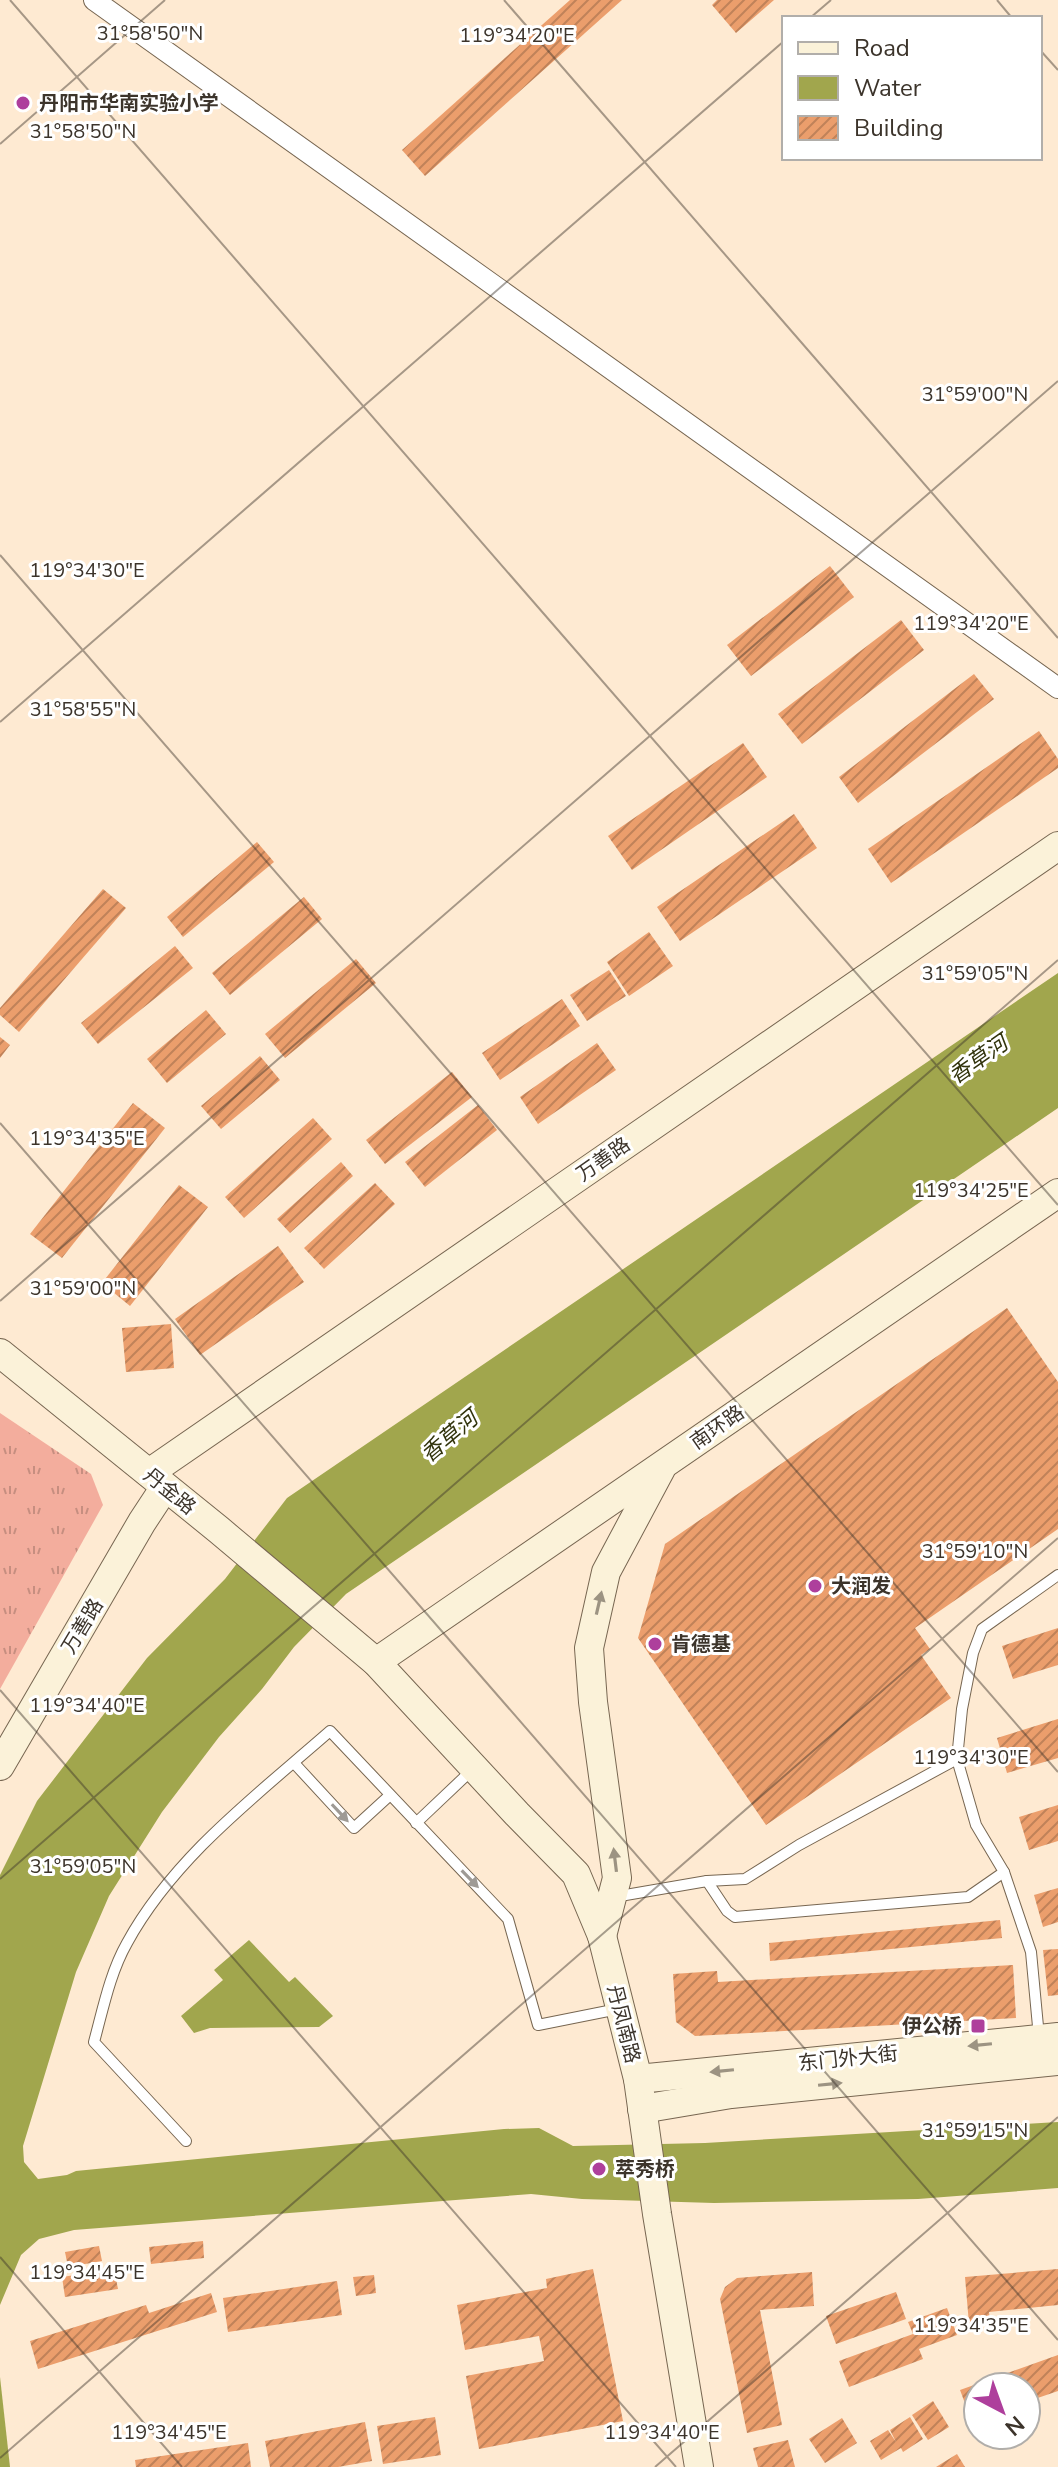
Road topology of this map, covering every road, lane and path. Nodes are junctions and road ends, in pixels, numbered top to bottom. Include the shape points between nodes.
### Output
1 (94, 0) edge
2 (1058, 688) edge
3 (1058, 846) edge
4 (1058, 1193) edge
5 (0, 1353) edge
6 (663, 1464) junction
7 (157, 1480) junction
8 (1058, 1575) edge
9 (376, 1662) junction
10 (957, 1759) junction
11 (294, 1763) junction
12 (0, 1766) edge
13 (474, 1768) junction
14 (389, 1796) junction
15 (416, 1823) junction
16 (1004, 1872) junction
17 (707, 1881) junction
18 (600, 1899) junction
19 (620, 2009) junction
20 (1048, 2038) edge
21 (1058, 2061) edge
22 (638, 2079) junction
23 (642, 2109) junction
24 (186, 2141) dead end
25 (699, 2467) edge

1 - 2 street
3 - 7 main road, 万善路
4 - 6 main road, 南环路
5 - 7 main road, 丹金路
6 - 9 main road, 南环路
18 -> 6 main road via 617,1878 589,1648 606,1572
7 - 9 main road, 丹金路
7 - 12 main road, 万善路 via 142,1522
8 - 10 lane via 982,1629 962,1709
9 - 13 main road, 丹凤南路
10 - 16 lane via 976,1825
10 - 17 lane via 745,1879
11 -> 14 lane via 354,1828
11 - 14 lane via 330,1731
11 - 24 lane via 192,1856 147,1909 110,1984 94,2042
13 - 15 lane
13 - 18 main road, 丹凤南路
14 - 15 lane
15 -> 19 lane via 508,1919 538,2025
16 - 17 lane via 968,1897 735,1917
16 - 20 lane via 1031,1952
17 - 18 lane
18 - 19 main road, 丹凤南路 via 602,1936
19 - 22 main road, 丹凤南路
20 -> 22 main road, 东门外大街
23 -> 21 main road, 东门外大街 via 731,2094
22 - 23 main road, 丹凤南路
23 - 25 main road, 丹凤南路

